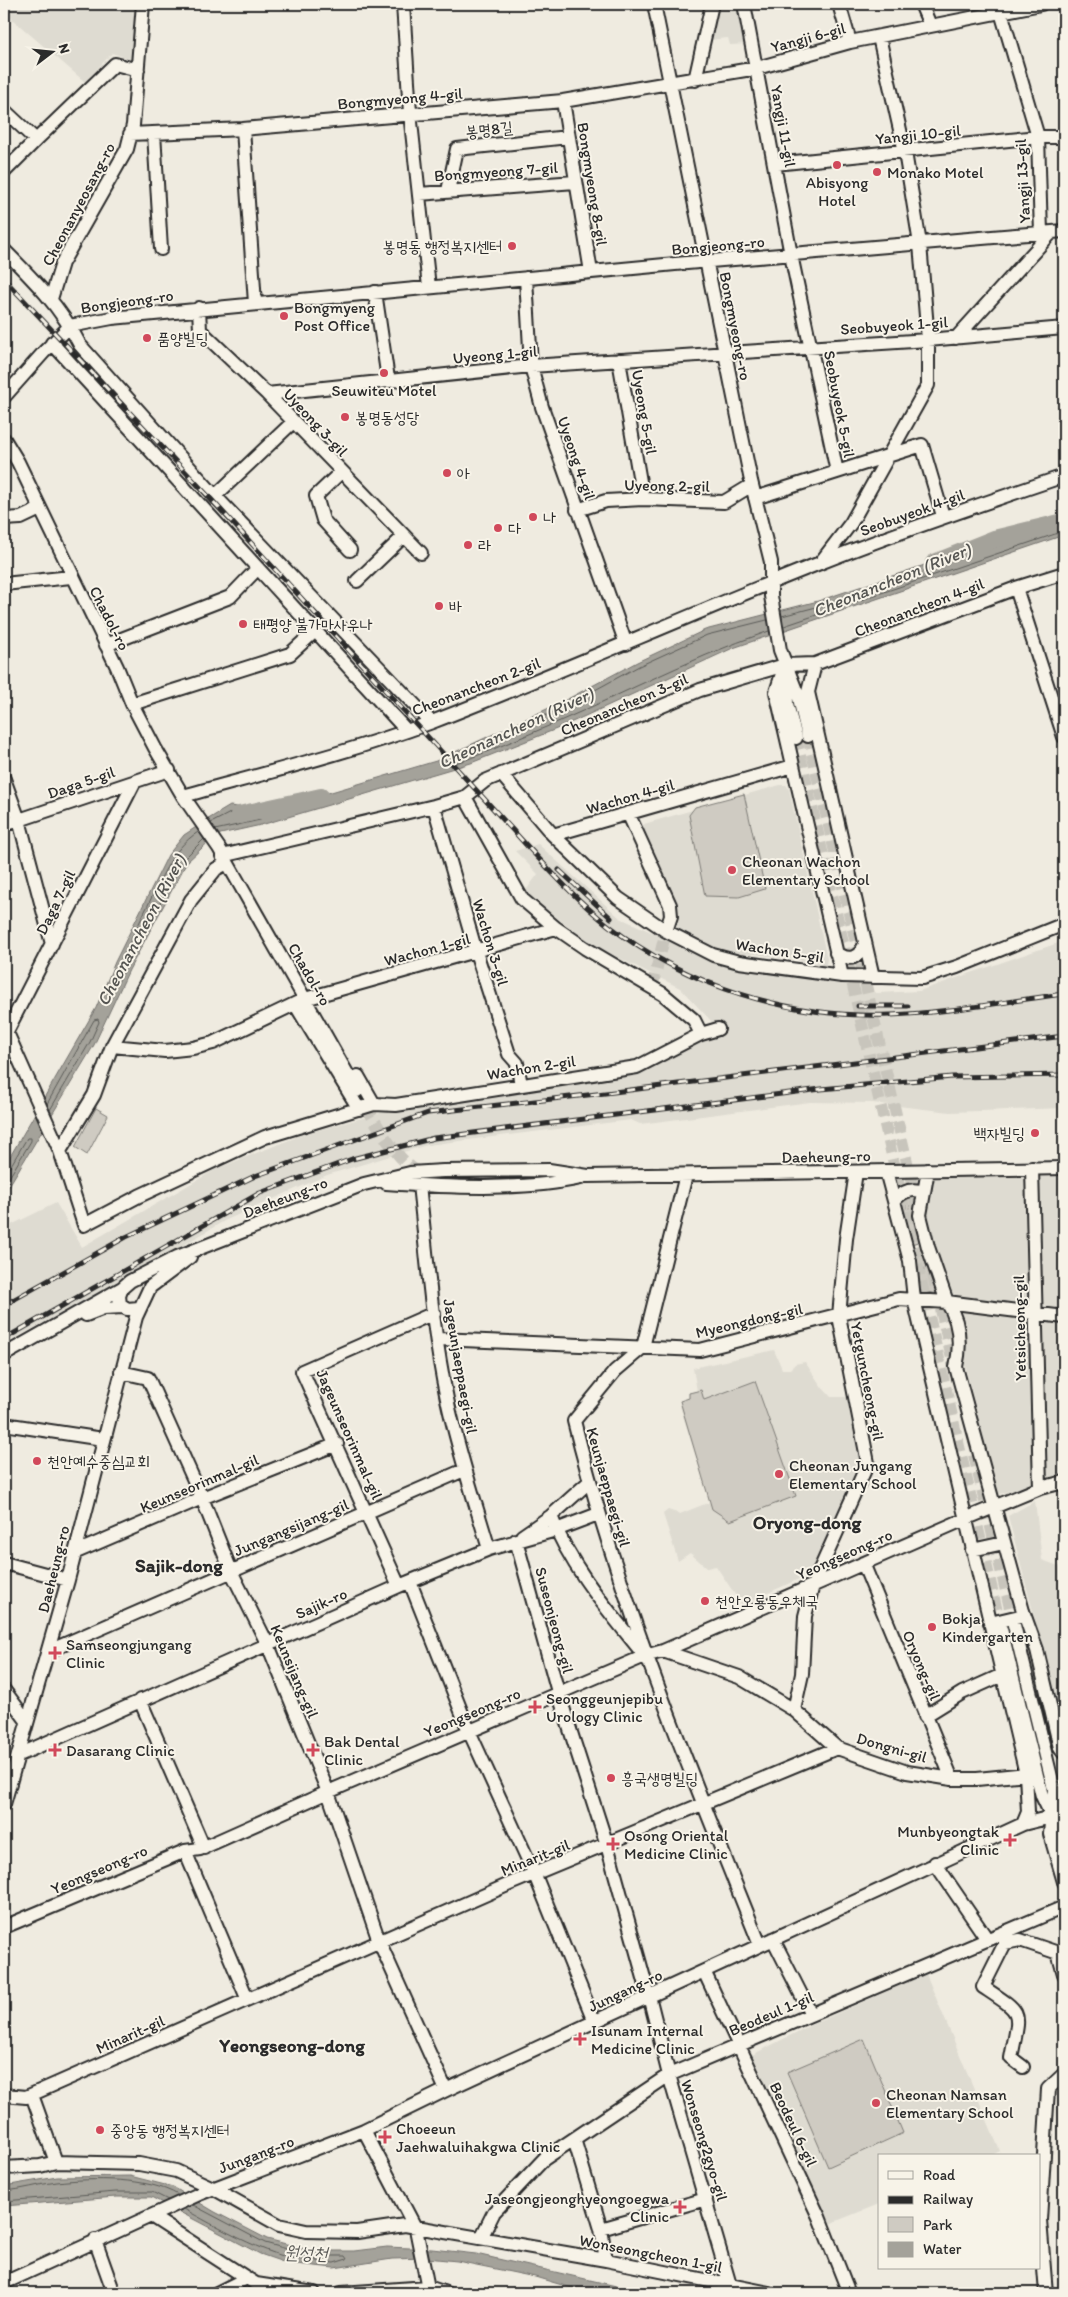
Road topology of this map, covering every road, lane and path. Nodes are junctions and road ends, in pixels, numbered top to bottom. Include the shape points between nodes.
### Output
1 (143, 4) edge
2 (403, 4) edge
3 (654, 4) edge
4 (712, 4) edge
5 (744, 4) edge
6 (839, 4) edge
7 (921, 4) edge
8 (1041, 4) edge
9 (1001, 12) junction
10 (930, 25) junction
11 (879, 37) junction
12 (850, 42) junction
13 (757, 68) junction
14 (138, 70) junction
15 (695, 80) junction
16 (671, 85) junction
17 (563, 101) junction
18 (4, 110) edge
19 (410, 113) junction
20 (243, 129) junction
21 (154, 133) junction
22 (130, 134) junction
23 (568, 137) junction
24 (1038, 137) junction
25 (1064, 137) edge
26 (36, 140) junction
27 (905, 152) junction
28 (775, 164) junction
29 (4, 172) edge
30 (575, 182) junction
31 (448, 191) junction
32 (419, 194) junction
33 (1052, 232) edge
34 (920, 244) junction
35 (161, 248) dead end
36 (4, 250) edge
37 (791, 255) junction
38 (707, 262) junction
39 (591, 272) junction
40 (526, 278) junction
41 (429, 287) junction
42 (375, 292) junction
43 (51, 299) junction
44 (255, 303) junction
45 (199, 308) junction
46 (70, 326) junction
47 (1064, 328) edge
48 (956, 338) junction
49 (928, 340) junction
50 (52, 343) junction
51 (812, 347) junction
52 (725, 354) junction
53 (619, 360) junction
54 (530, 366) junction
55 (388, 379) junction
56 (268, 394) junction
57 (4, 397) edge
58 (293, 422) junction
59 (4, 439) edge
60 (890, 455) junction
61 (341, 472) junction
62 (837, 472) junction
63 (1064, 476) edge
64 (752, 485) junction
65 (215, 496) junction
66 (755, 498) junction
67 (644, 499) junction
68 (40, 509) junction
69 (578, 510) junction
70 (944, 516) junction
71 (4, 519) edge
72 (404, 536) junction
73 (350, 550) dead end
74 (421, 554) dead end
75 (821, 562) junction
76 (258, 568) junction
77 (1064, 573) edge
78 (71, 576) junction
79 (357, 581) dead end
80 (772, 582) junction
81 (4, 584) edge
82 (1016, 588) junction
83 (315, 630) junction
84 (626, 644) junction
85 (106, 645) junction
86 (815, 664) junction
87 (785, 665) junction
88 (132, 704) junction
89 (431, 722) junction
90 (406, 730) junction
91 (802, 737) tunnel mouth
92 (1064, 737) edge
93 (793, 766) junction
94 (169, 770) junction
95 (501, 774) junction
96 (4, 779) edge
97 (135, 781) junction
98 (184, 796) junction
99 (466, 797) junction
100 (434, 806) junction
101 (628, 813) junction
102 (19, 820) junction
103 (4, 825) edge
104 (553, 835) junction
105 (223, 856) junction
106 (1064, 924) edge
107 (556, 928) junction
108 (666, 931) junction
109 (52, 944) junction
110 (865, 944) junction
111 (476, 952) junction
112 (836, 953) junction
113 (842, 976) junction
114 (873, 977) junction
115 (305, 1000) junction
116 (718, 1029) dead end
117 (5, 1031) edge
118 (701, 1034) junction
119 (112, 1046) junction
120 (521, 1085) junction
121 (357, 1091) tunnel mouth
122 (374, 1104) junction
123 (359, 1109) junction
124 (60, 1151) junction
125 (1032, 1168) junction
126 (1064, 1168) edge
127 (928, 1170) junction
128 (886, 1171) junction
129 (856, 1172) junction
130 (686, 1175) junction
131 (588, 1176) junction
132 (440, 1179) tunnel mouth
133 (375, 1182) junction
134 (419, 1185) junction
135 (924, 1192) junction
136 (894, 1200) junction
137 (208, 1246) junction
138 (124, 1287) junction
139 (914, 1299) junction
140 (947, 1302) junction
141 (134, 1306) junction
142 (434, 1313) junction
143 (1035, 1314) junction
144 (839, 1316) junction
145 (1064, 1317) edge
146 (438, 1339) junction
147 (643, 1347) junction
148 (4, 1361) edge
149 (121, 1372) junction
150 (4, 1424) edge
151 (103, 1439) junction
152 (336, 1444) junction
153 (464, 1470) junction
154 (589, 1482) junction
155 (1064, 1482) edge
156 (1040, 1488) junction
157 (202, 1498) junction
158 (994, 1506) junction
159 (367, 1512) junction
160 (598, 1514) junction
161 (551, 1516) junction
162 (965, 1519) junction
163 (556, 1530) junction
164 (516, 1540) junction
165 (1004, 1543) junction
166 (489, 1549) junction
167 (972, 1550) junction
168 (74, 1553) junction
169 (863, 1563) junction
170 (4, 1564) edge
171 (231, 1571) junction
172 (68, 1580) junction
173 (404, 1584) junction
174 (813, 1585) junction
175 (1023, 1613) junction
176 (993, 1624) junction
177 (1014, 1625) tunnel mouth
178 (268, 1645) junction
179 (49, 1651) junction
180 (663, 1651) junction
181 (645, 1656) junction
182 (1002, 1675) junction
183 (4, 1690) edge
184 (558, 1692) junction
185 (140, 1700) junction
186 (794, 1710) junction
187 (925, 1716) junction
188 (1037, 1718) junction
189 (27, 1721) junction
190 (469, 1731) junction
191 (837, 1748) junction
192 (1064, 1753) edge
193 (19, 1754) junction
194 (1064, 1759) edge
195 (1026, 1774) junction
196 (952, 1779) junction
197 (328, 1792) junction
198 (1064, 1802) edge
199 (4, 1804) edge
200 (704, 1805) junction
201 (1064, 1808) edge
202 (1064, 1814) edge
203 (1051, 1817) junction
204 (1023, 1824) junction
205 (607, 1845) junction
206 (204, 1848) junction
207 (1064, 1848) edge
208 (185, 1851) junction
209 (936, 1863) junction
210 (535, 1875) junction
211 (1064, 1882) edge
212 (1064, 1907) edge
213 (4, 1927) edge
214 (773, 1939) junction
215 (987, 1939) junction
216 (379, 1941) junction
217 (760, 1945) junction
218 (1061, 1954) edge
219 (704, 1971) junction
220 (1064, 1974) edge
221 (649, 1996) junction
222 (247, 1998) junction
223 (811, 2014) junction
224 (595, 2023) junction
225 (740, 2045) junction
226 (1023, 2068) dead end
227 (1064, 2074) edge
228 (669, 2075) junction
229 (446, 2090) junction
230 (4, 2095) edge
231 (29, 2096) junction
232 (364, 2130) junction
233 (574, 2139) junction
234 (56, 2162) junction
235 (4, 2168) edge
236 (213, 2188) junction
237 (706, 2198) junction
238 (153, 2215) junction
239 (601, 2229) junction
240 (417, 2234) junction
241 (481, 2238) junction
242 (95, 2240) junction
243 (606, 2260) junction
244 (4, 2283) edge
245 (254, 2285) edge
246 (427, 2286) edge
247 (731, 2289) edge
248 (114, 2293) edge
249 (217, 2293) edge
250 (314, 2293) edge
251 (341, 2293) edge
252 (446, 2293) edge
253 (769, 2293) edge
254 (849, 2293) edge
255 (1046, 2293) edge

1 - 14 street, Cheonanyeosang-ro
2 - 19 street, Bongmyeong 7-gil
3 - 16 street, Bongmyeong-ro
4 - 15 street
5 - 13 street, Yangji 11-gil
6 - 12 street
7 - 10 street
8 - 9 street, Yangji 6-gil
9 - 10 street, Yangji 6-gil
9 - 24 street, Yangji 13-gil
10 - 11 street, Yangji 6-gil
11 - 12 street, Yangji 6-gil
11 - 27 street
12 - 13 street, Yangji 6-gil
13 - 15 street, Yangji 6-gil
13 - 28 street, Yangji 11-gil
14 - 22 street, Cheonanyeosang-ro
14 - 26 street via 115,64
15 - 16 street, Yangji 6-gil
16 - 17 street, Bongmyeong 4-gil
16 - 38 street, Bongmyeong-ro
17 - 19 street, Bongmyeong 4-gil
17 - 23 street, Bongmyeong 8-gil
18 - 26 street
19 - 20 street, Bongmyeong 4-gil
19 - 32 street, Bongmyeong 7-gil
20 - 21 street, Bongmyeong 4-gil
20 - 44 street
21 - 22 street, Bongmyeong 4-gil
21 - 35 street
22 - 43 street, Cheonanyeosang-ro via 127,149 113,176 62,263
23 - 30 street, Bongmyeong 8-gil
23 - 31 street, 봉명8길 via 457,149
24 - 25 street, Yangji 10-gil
24 - 27 street, Yangji 10-gil
24 - 33 street, Yangji 13-gil
26 - 29 street
27 - 28 street, Yangji 10-gil
27 - 34 street
28 - 37 street, Yangji 11-gil
30 - 31 street, Bongmyeong 7-gil
30 - 39 street, Bongmyeong 8-gil
31 - 32 street, Bongmyeong 7-gil
32 - 41 street, Bongmyeong 7-gil
33 - 34 street, Bongjeong-ro
33 - 48 street
34 - 37 street, Bongjeong-ro
34 - 49 street
36 - 43 street
37 - 38 street, Bongjeong-ro
37 - 51 street, Seobuyeok 5-gil
38 - 39 street, Bongjeong-ro
38 - 52 street, Bongmyeong-ro
39 - 40 street, Bongjeong-ro
40 - 41 street, Bongjeong-ro
40 - 54 street, Uyeong 4-gil
41 - 42 street, Bongjeong-ro
42 - 44 street, Bongjeong-ro
42 - 55 street
43 - 46 street
44 - 45 street, Bongjeong-ro
45 - 46 street, Bongjeong-ro
45 - 56 street, Uyeong 3-gil via 200,330
46 - 50 street, Bongjeong-ro
46 - 65 street via 80,345
47 - 48 street, Seobuyeok 1-gil
48 - 49 street, Seobuyeok 1-gil
49 - 51 street, Seobuyeok 1-gil
49 - 60 street via 928,385
50 - 57 street, Bongjeong-ro
50 - 76 street
51 - 52 street, Seobuyeok 1-gil
51 - 62 street, Seobuyeok 5-gil
52 - 53 street, Uyeong 1-gil
52 - 64 street, Bongmyeong-ro
53 - 54 street, Uyeong 1-gil
53 - 67 street, Uyeong 5-gil
54 - 55 street, Uyeong 1-gil
54 - 69 street, Uyeong 4-gil
55 - 56 street, Uyeong 1-gil
56 - 58 street, Uyeong 3-gil
58 - 61 street, Uyeong 3-gil
58 - 65 street
59 - 68 street, Chadol-ro
60 - 62 street
60 - 70 street via 922,445
60 - 75 street via 851,523
61 - 72 street, Uyeong 3-gil
61 - 73 street via 316,496 323,520
62 - 66 street
63 - 70 street, Seobuyeok 4-gil
64 - 66 street, Bongmyeong-ro
64 - 67 street, Uyeong 2-gil via 724,502
65 - 89 street
66 - 80 street, Bongmyeong-ro via 771,562
67 - 69 street, Uyeong 2-gil via 606,501
68 - 71 street via 21,518
68 - 78 street, Chadol-ro
69 - 84 street, Uyeong 4-gil
70 - 75 street, Seobuyeok 4-gil
72 - 74 street, Uyeong 3-gil
72 - 79 street
75 - 80 street, Seobuyeok 4-gil
76 - 83 street
76 - 85 street via 230,597
77 - 82 street, Cheonancheon 4-gil
78 - 81 street
78 - 85 street, Chadol-ro
80 - 84 street, Cheonancheon 2-gil
80 - 87 street, Bongmyeong-ro via 771,596
82 - 86 street, Cheonancheon 4-gil
82 - 92 street
83 - 88 street via 290,654
83 - 90 street
84 - 89 street, Cheonancheon 2-gil
85 - 88 street, Chadol-ro
86 - 87 street, Cheonancheon 4-gil
86 - 110 street via 808,692
87 - 91 street, Bongmyeong-ro via 799,698
87 - 93 street via 776,692
87 - 95 street, Cheonancheon 3-gil via 683,697
88 - 94 street, Chadol-ro
89 - 90 street, Cheonancheon 2-gil
90 - 98 street, Cheonancheon 2-gil
93 - 101 street, Wachon 4-gil
93 - 112 street
94 - 97 street, Daga 5-gil
94 - 98 street, Chadol-ro
95 - 99 street, Cheonancheon 3-gil
95 - 104 street
96 - 102 street
97 - 102 street, Daga 5-gil
97 - 109 street, Daga 7-gil
98 - 105 street, Chadol-ro
99 - 100 street, Cheonancheon 3-gil
99 - 107 street via 522,899
100 - 105 street, Cheonancheon 3-gil
100 - 111 street, Wachon 3-gil
101 - 104 street, Wachon 4-gil
101 - 108 street via 670,905 671,916
102 - 103 street, Daga 5-gil
102 - 109 street
104 - 108 street, Wachon 5-gil via 618,898
105 - 115 street, Chadol-ro
105 - 119 street via 191,900
106 - 114 street, Wachon 5-gil via 932,976
107 - 111 street, Wachon 1-gil
107 - 118 street via 663,994 694,1020
108 - 113 street, Wachon 5-gil via 713,955 739,962
109 - 117 street, Daga 7-gil
110 - 112 street via 855,958 847,959
110 - 114 street
111 - 115 street, Wachon 1-gil
111 - 120 street, Wachon 3-gil via 510,1054 517,1063
112 - 113 street
113 - 114 street, Wachon 5-gil
115 - 119 street, Wachon 1-gil via 213,1043 193,1048 165,1052
115 - 121 street, Chadol-ro
115 - 122 street
115 - 123 street
116 - 118 street, Wachon 2-gil
117 - 124 street
118 - 120 street, Wachon 2-gil via 637,1067
119 - 124 street via 94,1095
120 - 122 street, Wachon 2-gil via 396,1105
122 - 123 street, Wachon 2-gil
123 - 124 street, Wachon 2-gil via 265,1137 84,1225
125 - 126 street, Daeheung-ro
125 - 127 street, Daeheung-ro
125 - 143 street, Yetsicheong-gil
127 - 128 street, Daeheung-ro
127 - 135 street
128 - 129 street, Daeheung-ro
128 - 136 street
129 - 130 street, Daeheung-ro
129 - 144 street, Yetguncheong-gil
130 - 131 street, Daeheung-ro
130 - 147 street
131 - 132 street
131 - 133 street, Daeheung-ro via 549,1170 443,1171 410,1173
131 - 134 street, Daeheung-ro via 554,1184
133 - 134 street, Daeheung-ro
133 - 137 street, Daeheung-ro via 282,1214
134 - 142 street, Jageunjaeppaegi-gil
135 - 136 street via 909,1190
135 - 140 street via 920,1215
136 - 139 street via 910,1260
137 - 138 street via 149,1270
137 - 141 street via 150,1287
138 - 141 street, Daeheung-ro via 119,1300
138 - 141 street via 133,1284 140,1287
138 - 148 street
139 - 140 street, Myeongdong-gil
139 - 144 street, Myeongdong-gil via 899,1299
139 - 162 street
140 - 143 street, Myeongdong-gil
140 - 158 street via 961,1345 956,1367
141 - 148 street via 91,1312
141 - 149 street, Daeheung-ro
142 - 146 street, Jageunjaeppaegi-gil
142 - 152 street, Jageunseorinmal-gil via 302,1371
143 - 145 street, Myeongdong-gil
143 - 156 street, Yetsicheong-gil
144 - 147 street, Myeongdong-gil via 700,1350
144 - 174 street, Yetguncheong-gil via 868,1463
146 - 147 street, Myeongdong-gil
146 - 153 street, Jageunjaeppaegi-gil via 447,1400
147 - 154 street, Keunjaeppaegi-gil via 615,1371 574,1422
149 - 151 street, Daeheung-ro
149 - 157 street, Keunsijang-gil via 148,1378
150 - 151 street
151 - 168 street, Daeheung-ro
152 - 157 street, Keunseorinmal-gil
152 - 159 street, Jageunseorinmal-gil
153 - 159 street, Jungangsijang-gil
153 - 166 street, Jageunjaeppaegi-gil
154 - 160 street, Keunjaeppaegi-gil
154 - 161 street, Sajik-ro
155 - 156 street, Yeongseong-ro
156 - 158 street, Yeongseong-ro
157 - 168 street, Keunseorinmal-gil
157 - 171 street, Keunsijang-gil
158 - 162 street, Yeongseong-ro
158 - 165 street
159 - 171 street, Jungangsijang-gil
159 - 173 street, Jageunseorinmal-gil
160 - 163 street, Sajik-ro
160 - 181 street, Keunjaeppaegi-gil
161 - 163 street
161 - 164 street, Sajik-ro
162 - 167 street
162 - 169 street, Yeongseong-ro
163 - 164 street, Sajik-ro
163 - 181 street via 579,1570
164 - 166 street, Sajik-ro
164 - 184 street, Suseonjeong-gil
165 - 167 street
165 - 175 street
166 - 173 street, Sajik-ro
167 - 176 street
168 - 172 street, Daeheung-ro
169 - 174 street, Yeongseong-ro
169 - 187 street, Oryong-gil
170 - 172 street
171 - 178 street, Keunsijang-gil
171 - 179 street, Jungangsijang-gil
172 - 179 street, Daeheung-ro
173 - 178 street, Sajik-ro
173 - 190 street, Jageunseorinmal-gil
174 - 180 street, Yeongseong-ro
174 - 186 street via 805,1616 802,1674
175 - 176 street
175 - 192 street via 1037,1650 1060,1748
176 - 182 street
176 - 203 street via 1042,1796
177 - 188 street
178 - 185 street, Sajik-ro
178 - 197 street, Keunsijang-gil
179 - 189 street, Daeheung-ro
180 - 181 street, Yeongseong-ro
180 - 186 street, Dongni-gil via 739,1676
181 - 184 street, Yeongseong-ro
181 - 200 street
182 - 187 street via 962,1693
182 - 195 street
183 - 189 street
184 - 190 street, Yeongseong-ro
184 - 205 street, Suseonjeong-gil
185 - 193 street, Sajik-ro
185 - 206 street
186 - 191 street, Dongni-gil
187 - 196 street, Oryong-gil
188 - 194 street via 1055,1752
188 - 203 street via 1054,1789
189 - 193 street, Daeheung-ro
190 - 197 street, Yeongseong-ro
190 - 210 street, Jageunseorinmal-gil
191 - 196 street, Dongni-gil via 907,1772
191 - 200 street, Minarit-gil
193 - 199 street, Daeheung-ro
195 - 196 street, Dongni-gil
195 - 204 street via 1028,1812
197 - 206 street, Yeongseong-ro
197 - 216 street, Keunsijang-gil
198 - 203 street
200 - 205 street, Minarit-gil
200 - 217 street
201 - 203 street
202 - 203 street, Jungang-ro
203 - 204 street, Jungang-ro
203 - 207 street
203 - 211 street via 1050,1834
204 - 209 street, Jungang-ro
205 - 210 street, Minarit-gil
205 - 221 street, Suseonjeong-gil
206 - 208 street, Yeongseong-ro
208 - 213 street, Yeongseong-ro
208 - 222 street
209 - 214 street, Jungang-ro
209 - 215 street
210 - 216 street, Minarit-gil
210 - 224 street, Jageunseorinmal-gil
212 - 215 street, Beodeul 1-gil
214 - 217 street, Jungang-ro
214 - 223 street
215 - 223 street, Beodeul 1-gil
216 - 222 street, Minarit-gil
216 - 229 street, Keunsijang-gil
217 - 219 street, Jungang-ro
218 - 220 street
218 - 226 street via 1020,1940 1005,1943 983,1987 1013,2007 1018,2017 1011,2058
219 - 221 street, Jungang-ro
219 - 225 street, Beodeul 6-gil
221 - 224 street, Jungang-ro
221 - 228 street, Wonseong2gyo-gil
222 - 231 street, Minarit-gil
223 - 225 street, Beodeul 1-gil
224 - 229 street, Jungang-ro
225 - 228 street, Beodeul 1-gil
225 - 254 street, Beodeul 6-gil via 819,2217
227 - 255 street via 1048,2089 1040,2220
228 - 233 street, Beodeul 1-gil
228 - 237 street, Wonseong2gyo-gil
229 - 232 street, Jungang-ro
230 - 231 street
231 - 234 street
232 - 236 street, Jungang-ro
232 - 240 street
233 - 239 street
233 - 241 street, Beodeul 1-gil via 544,2159 494,2212
234 - 235 street, Wonseongcheon 1-gil
234 - 236 street, Wonseongcheon 1-gil via 139,2164 176,2171
236 - 238 street, Jungang-ro
236 - 240 street, Wonseongcheon 1-gil via 279,2225 306,2231 357,2232 405,2225
237 - 239 street
237 - 247 street, Wonseong2gyo-gil
238 - 242 street
238 - 245 street
239 - 243 street
240 - 241 street, Wonseongcheon 1-gil
240 - 246 street
241 - 243 street, Wonseongcheon 1-gil
242 - 244 street
242 - 248 street
243 - 247 street, Wonseongcheon 1-gil
245 - 249 street
245 - 250 street
246 - 251 street
246 - 252 street
247 - 253 street, Wonseongcheon 1-gil

